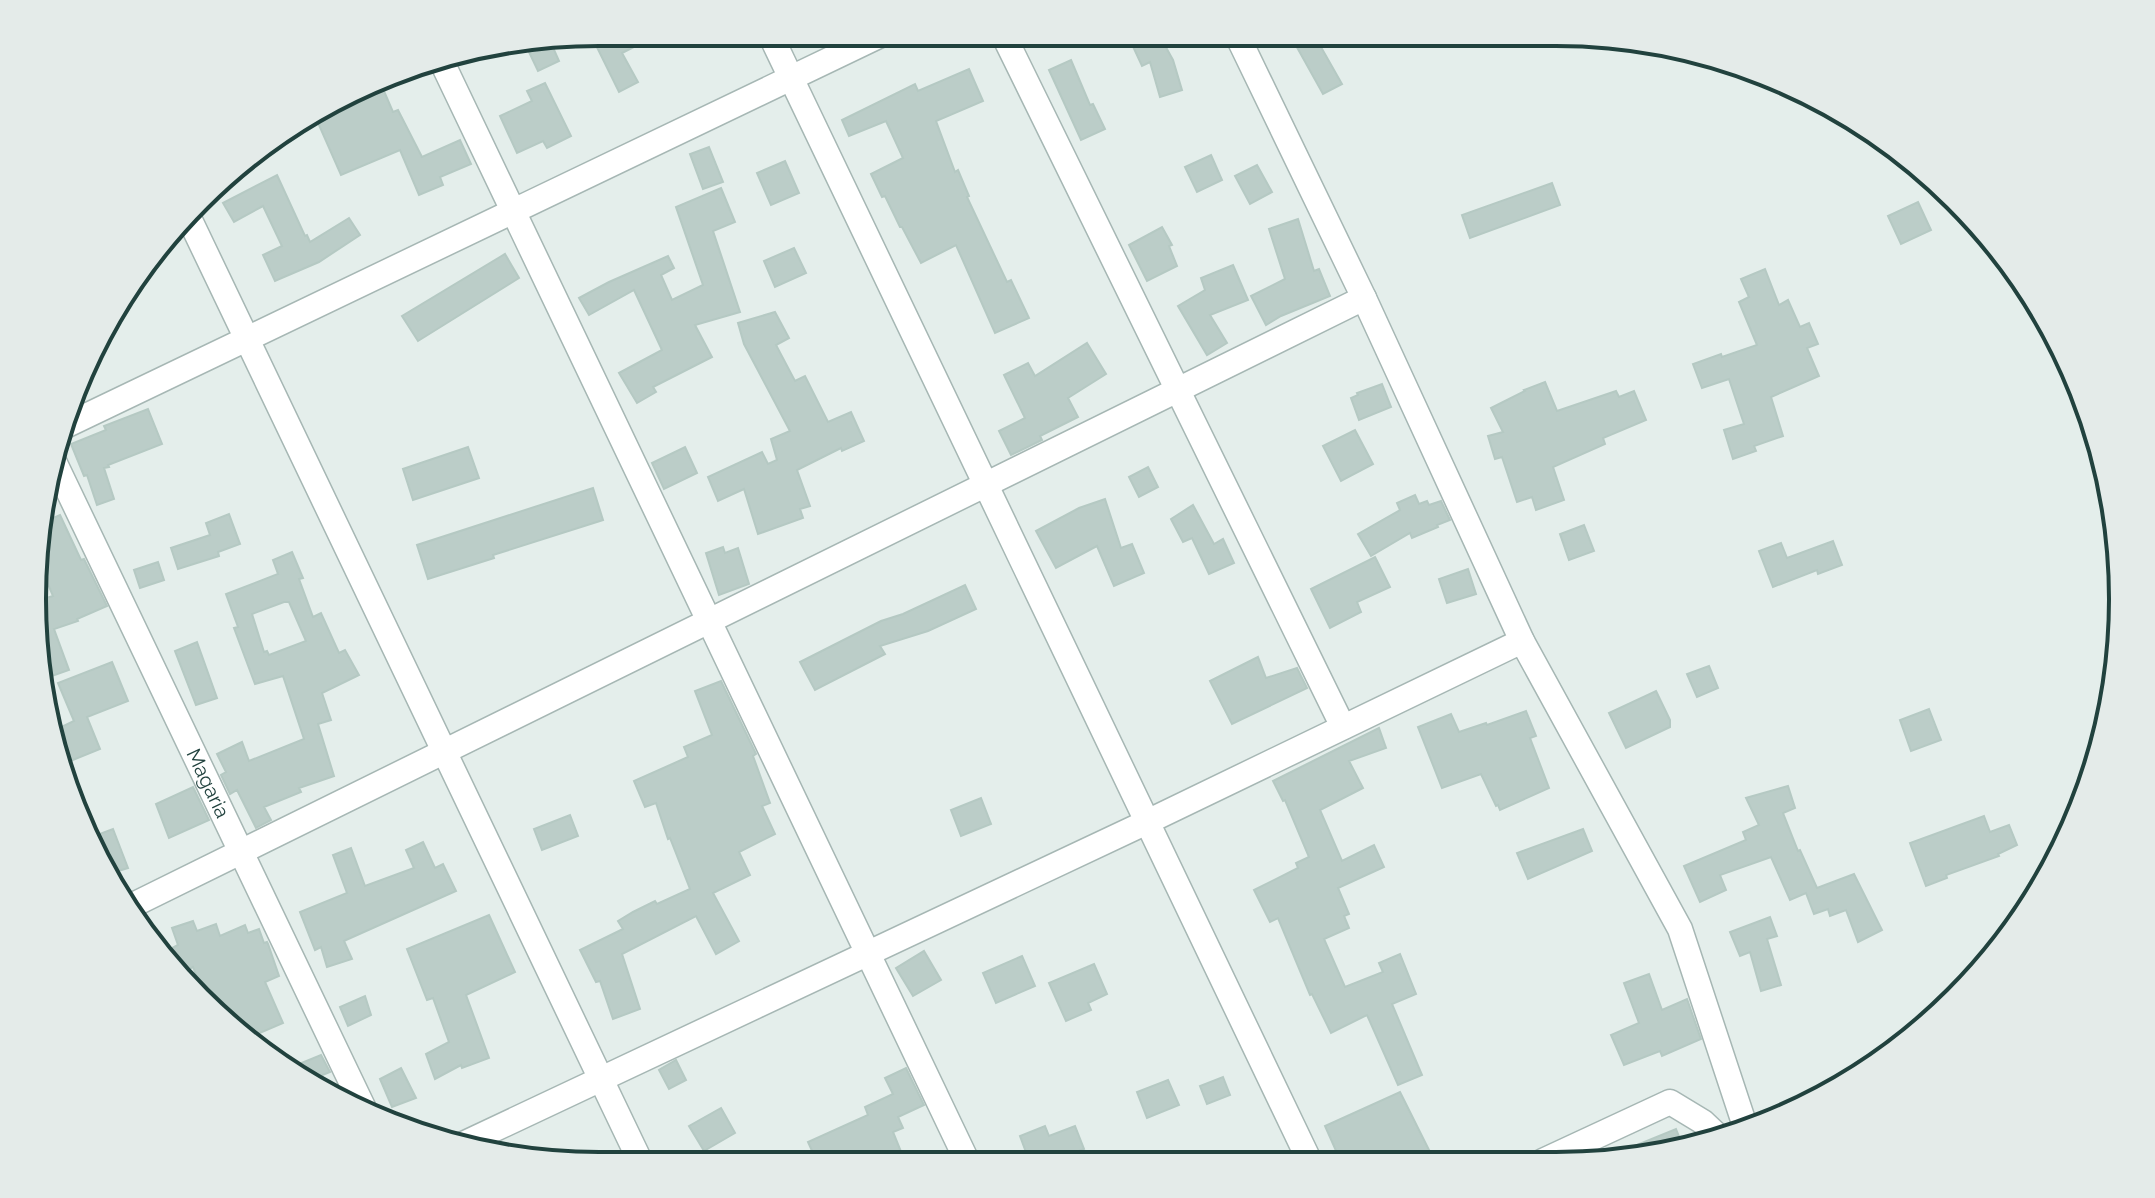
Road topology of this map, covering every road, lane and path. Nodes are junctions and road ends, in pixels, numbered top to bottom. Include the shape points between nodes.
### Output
1 (776, 46) edge
2 (858, 46) edge
3 (1009, 46) edge
4 (1242, 46) edge
5 (445, 68) edge
6 (791, 78) junction
7 (513, 212) junction
8 (192, 225) edge
9 (1364, 298) junction
10 (247, 339) junction
11 (1178, 390) junction
12 (75, 421) edge
13 (61, 475) edge
14 (985, 485) junction
15 (709, 621) junction
16 (1522, 641) junction
17 (1343, 727) junction
18 (444, 752) junction
19 (1147, 822) junction
20 (241, 852) junction
21 (137, 903) edge
22 (867, 953) junction
23 (601, 1079) junction
24 (358, 1097) edge
25 (1743, 1120) edge
26 (1711, 1130) edge
27 (477, 1138) edge
28 (636, 1152) edge
29 (963, 1152) edge
30 (1305, 1152) edge
31 (1563, 1152) edge

1 - 6 street
2 - 6 street
3 - 11 street
4 - 9 street
5 - 7 street
6 - 7 street
6 - 14 street
7 - 10 street
7 - 15 street
8 - 10 street
9 - 11 street
9 - 16 street
10 - 12 street
10 - 18 street
11 - 14 street
11 - 17 street
13 - 20 street, Magaria
14 - 15 street
14 - 19 street
15 - 18 street
15 - 22 street
16 - 17 street
16 - 25 street via 1680,929
17 - 19 street
18 - 20 street
18 - 23 street
19 - 22 street
19 - 30 street
20 - 21 street
20 - 24 street, Magaria
22 - 23 street
22 - 29 street
23 - 27 street
23 - 28 street
26 - 31 street via 1670,1102

